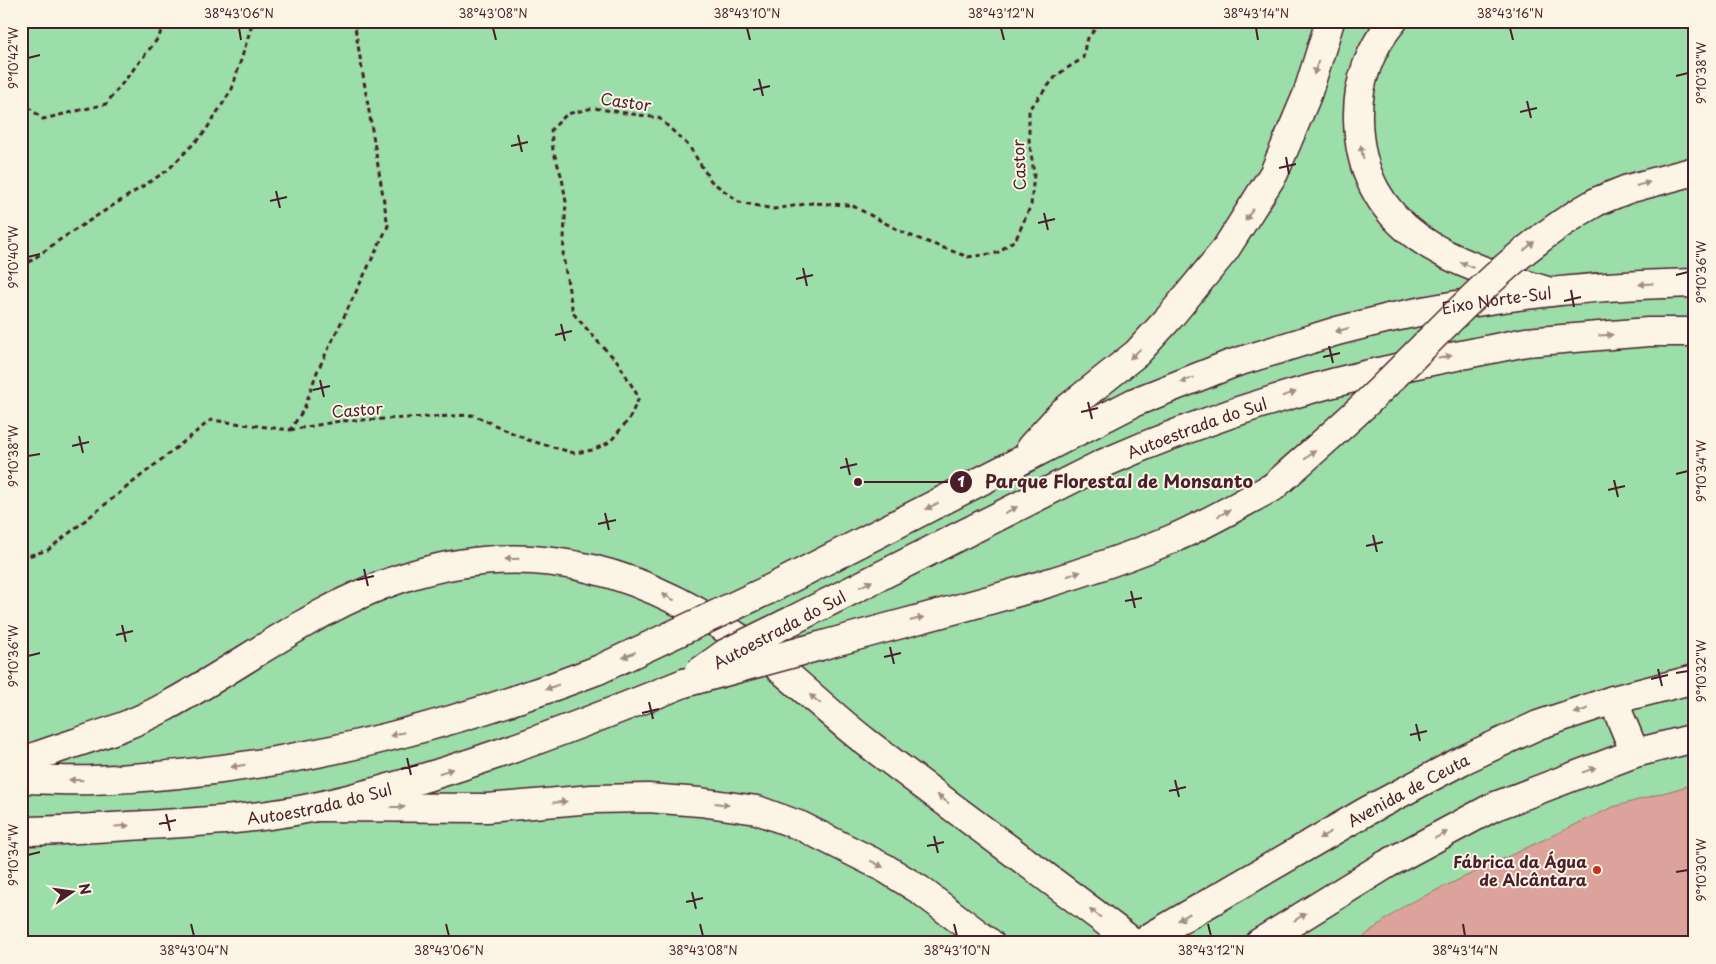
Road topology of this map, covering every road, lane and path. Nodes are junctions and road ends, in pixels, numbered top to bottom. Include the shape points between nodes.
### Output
1 (164, 21) edge
2 (253, 21) edge
3 (354, 21) edge
4 (1101, 21) edge
5 (1330, 21) edge
6 (1394, 21) edge
7 (21, 101) edge
8 (1695, 171) edge
9 (21, 268) edge
10 (1695, 283) edge
11 (1547, 291) junction
12 (1695, 332) edge
13 (290, 430) junction
14 (1014, 465) junction
15 (21, 558) edge
16 (1695, 679) edge
17 (684, 683) junction
18 (1613, 700) junction
19 (1695, 738) edge
20 (1635, 753) junction
21 (21, 762) edge
22 (21, 779) edge
23 (314, 807) junction
24 (21, 830) edge
25 (990, 943) edge
26 (1134, 943) edge
27 (1140, 943) edge
28 (1259, 943) edge

1 - 7 path via 159,37 106,104 43,118
2 - 9 path via 232,90 204,133 168,170
3 - 13 path via 388,226 317,372 304,409
4 - 13 path, Castor via 1086,41 1083,58 1057,75 1029,109 1034,174 1031,206 1016,239 997,252 968,257 906,234 851,205 812,203 774,209 739,202 711,181 689,146 659,118 593,108 567,114 551,130 566,202 562,256 573,313 618,362 639,398 610,442 593,450 574,453 528,440 473,415 340,421
5 -> 14 highway via 1307,95 1274,173 1225,250 1137,353 1063,412
11 -> 6 highway via 1487,274 1427,245 1409,232 1379,197 1362,156 1358,107 1373,48
17 -> 8 highway, bridge via 1021,590 1174,538 1274,486 1330,438 1448,320 1538,238 1598,202 1628,189
10 -> 11 highway, Eixo Norte-Sul
11 -> 14 highway, Eixo Norte-Sul via 1440,307 1286,346 1181,382 1094,421
17 -> 12 highway, Autoestrada do Sul, bridge via 726,654 1147,444 1304,390 1398,368 1526,342 1648,332
13 - 15 path via 211,420 48,550
14 -> 22 highway, bridge via 768,590 598,670 484,710 322,752 215,770 93,780
16 - 18 highway, Avenida de Ceuta
23 -> 17 highway, Autoestrada do Sul via 423,778 555,735
18 - 20 highway
18 -> 27 highway, Avenida de Ceuta via 1538,726 1463,760 1367,811
19 - 20 highway
28 -> 20 highway via 1387,864 1494,807
26 -> 21 highway via 864,740 762,655 703,615 615,574 576,564 531,558 487,559 446,565 400,578 325,613 164,708 101,736 58,747
24 -> 23 highway, Autoestrada do Sul via 186,823
23 -> 25 highway via 487,808 620,799 692,801 757,810 801,826 883,867 920,890

